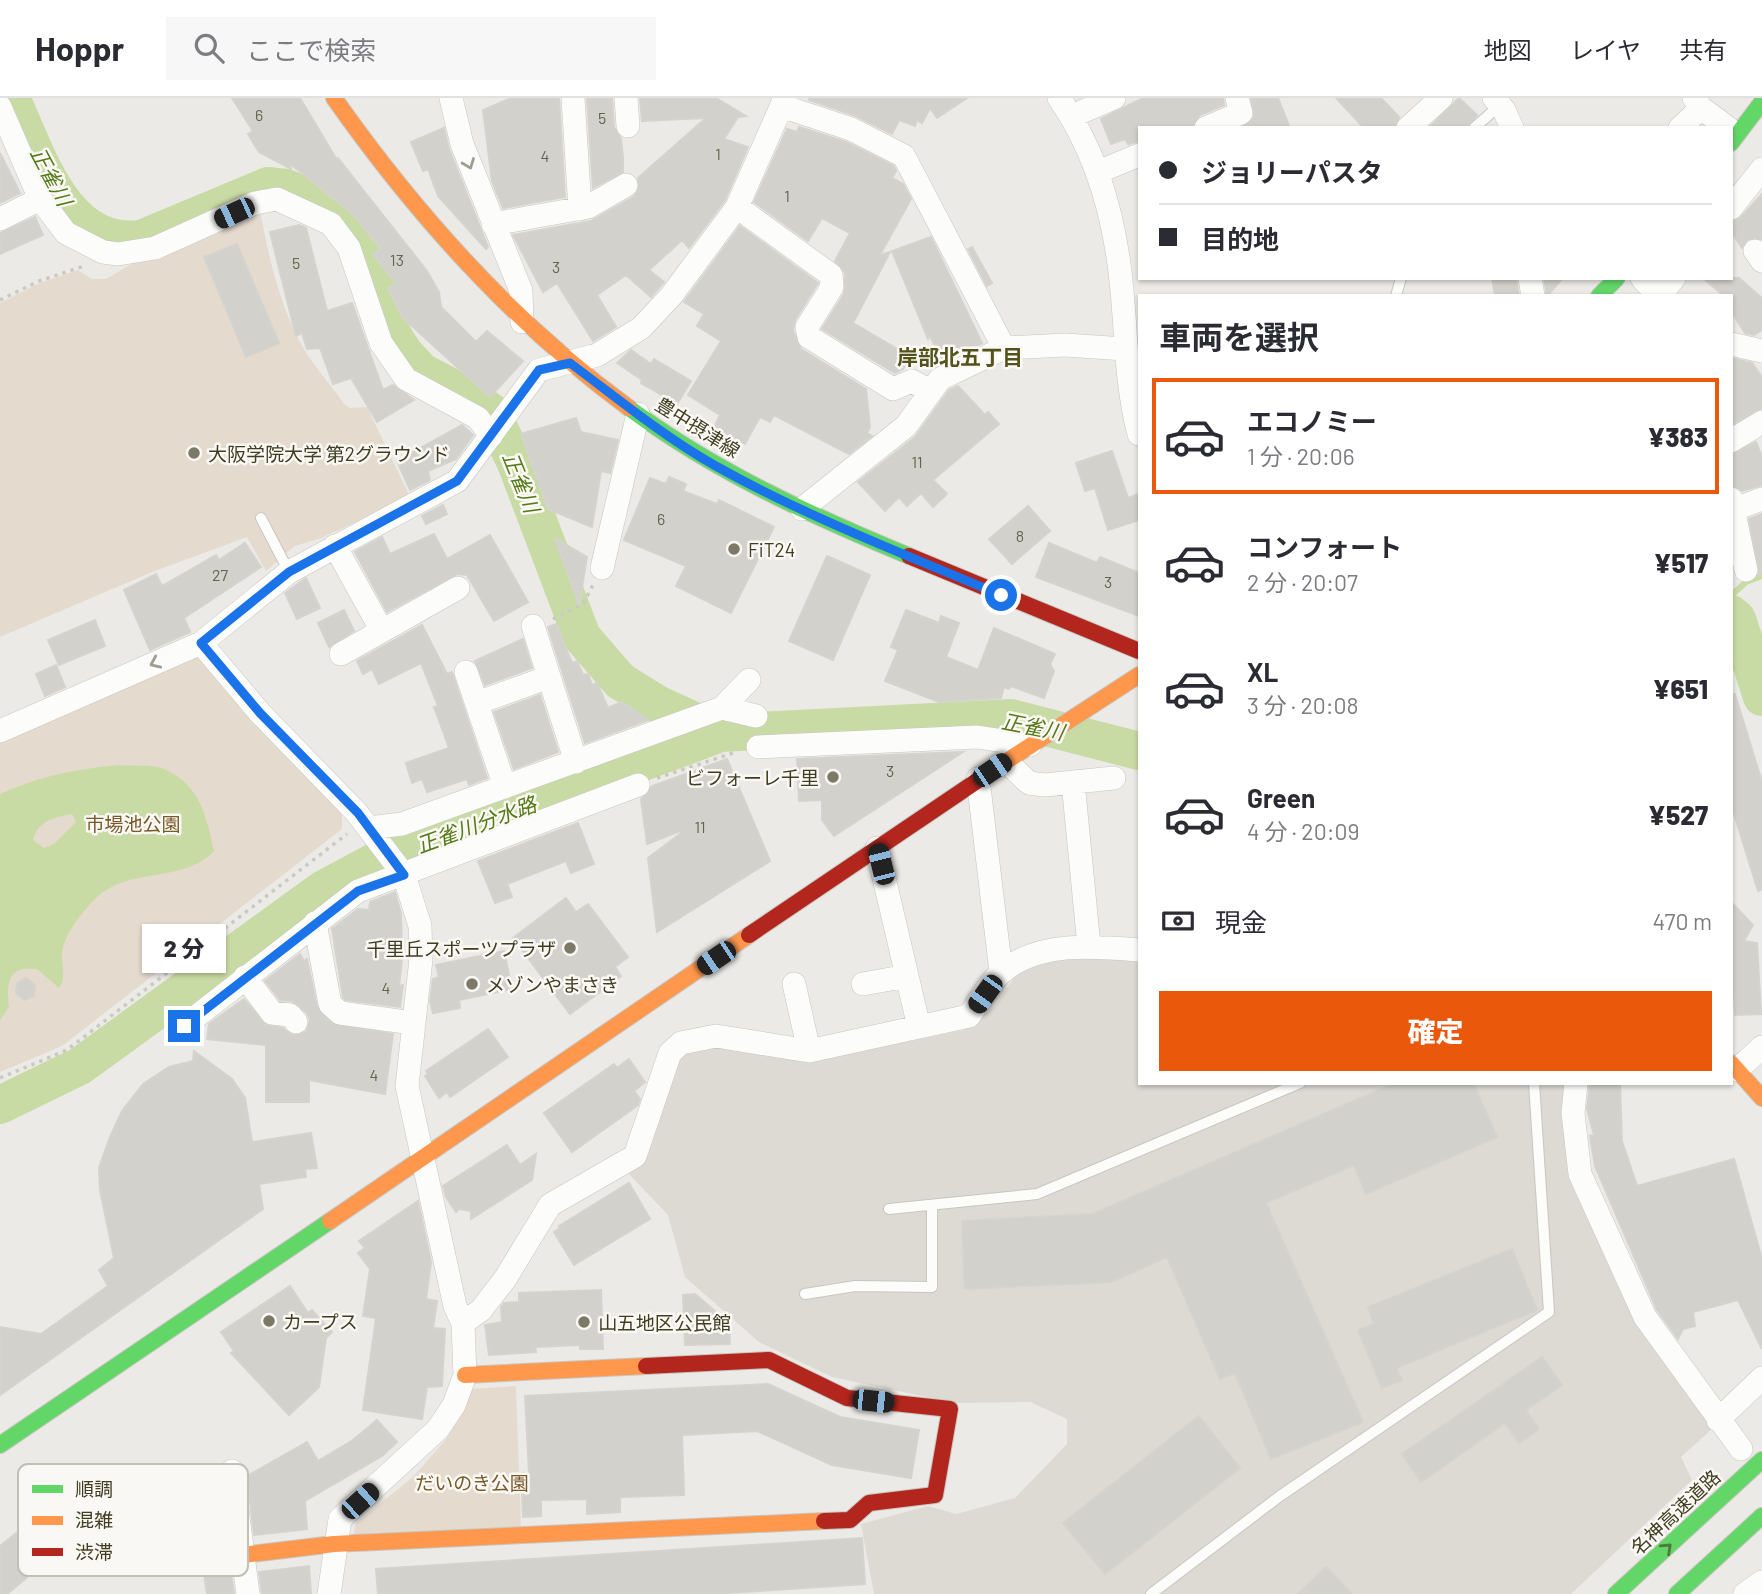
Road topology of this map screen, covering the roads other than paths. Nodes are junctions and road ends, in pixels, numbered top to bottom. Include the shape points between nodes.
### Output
1 (334, 98) edge
2 (451, 98) edge
3 (573, 98) edge
4 (626, 98) edge
5 (1114, 98) edge
6 (1237, 98) edge
7 (1441, 98) edge
8 (783, 102) edge
9 (1762, 102) edge
10 (1698, 103) edge
11 (1065, 107) edge
12 (1502, 110) edge
13 (2, 117) edge
14 (628, 126) dead end
15 (1214, 126) edge
16 (1410, 126) edge
17 (1477, 126) edge
18 (1520, 126) edge
19 (1681, 126) edge
20 (1723, 126) edge
21 (1733, 133) edge
22 (1138, 155) edge
23 (1762, 169) edge
24 (1098, 172) junction
25 (626, 185) dead end
26 (40, 199) junction
27 (1733, 205) edge
28 (737, 207) junction
29 (580, 209) junction
30 (0, 219) edge
31 (492, 223) junction
32 (1614, 280) edge
33 (1644, 280) edge
34 (1672, 280) edge
35 (1601, 294) edge
36 (1658, 294) edge
37 (1662, 294) edge
38 (523, 322) junction
39 (1733, 344) edge
40 (1004, 348) junction
41 (1125, 349) junction
42 (1762, 351) edge
43 (570, 363) junction
44 (930, 391) junction
45 (638, 414) junction
46 (1762, 422) edge
47 (1138, 430) edge
48 (491, 436) junction
49 (1733, 440) edge
50 (1762, 499) edge
51 (1733, 504) edge
52 (802, 509) junction
53 (261, 518) dead end
54 (335, 546) junction
55 (601, 568) dead end
56 (1746, 570) edge
57 (289, 572) junction
58 (458, 588) dead end
59 (533, 626) dead end
60 (382, 631) junction
61 (201, 643) junction
62 (1138, 651) edge
63 (341, 654) dead end
64 (466, 672) dead end
65 (1138, 676) edge
66 (549, 677) junction
67 (749, 680) dead end
68 (477, 703) junction
69 (722, 708) junction
70 (756, 716) dead end
71 (0, 731) edge
72 (1030, 745) junction
73 (758, 747) road end
74 (1006, 761) junction
75 (576, 762) junction
76 (1114, 778) dead end
77 (978, 779) junction
78 (1073, 782) junction
79 (638, 785) road end
80 (505, 787) junction
81 (375, 835) junction
82 (877, 848) junction
83 (401, 870) junction
84 (315, 923) junction
85 (1089, 946) junction
86 (1138, 950) edge
87 (1001, 972) junction
88 (907, 975) junction
89 (245, 977) junction
90 (863, 984) dead end
91 (794, 985) dead end
92 (296, 1022) dead end
93 (413, 1023) junction
94 (184, 1026) dead end
95 (919, 1027) junction
96 (1762, 1046) edge
97 (809, 1051) junction
98 (1734, 1067) edge
99 (1295, 1085) edge
100 (1534, 1085) edge
101 (1576, 1085) edge
102 (1762, 1098) edge
103 (423, 1160) junction
104 (932, 1207) junction
105 (889, 1209) dead end
106 (805, 1294) dead end
107 (463, 1323) junction
108 (465, 1375) junction
109 (1762, 1378) edge
110 (1718, 1420) junction
111 (0, 1444) edge
112 (1741, 1449) dead end
113 (1762, 1460) edge
114 (1762, 1516) edge
115 (334, 1544) junction
116 (248, 1554) edge
117 (246, 1576) edge
118 (1762, 1582) edge
119 (248, 1594) edge
120 (329, 1594) edge
121 (1151, 1594) edge
122 (1616, 1594) edge
123 (1677, 1594) edge
124 (1745, 1594) edge

1 - 38 main road, 豊中摂津線 via 431,228
2 -> 31 street via 462,145
3 - 29 street
4 - 14 street
5 - 11 street
6 - 15 street via 1241,113
7 - 16 street
8 - 28 street
8 - 40 street via 904,156
9 - 21 main road
10 - 19 street
10 - 20 street
11 - 24 street
12 - 17 lane
12 - 18 street
13 - 26 street
22 - 24 street
23 - 27 street
24 - 41 street via 1119,262
25 - 29 street
26 - 30 street
26 - 48 street via 66,233 103,252 128,254 155,248 255,203 277,199 295,205 331,224 349,248 381,343 406,379 478,418
28 - 43 street via 671,296 641,328 597,355
28 - 44 street via 831,275 832,287 807,327 809,337 893,388 912,381
29 - 31 street
31 - 38 street via 520,291
32 - 35 main road
33 - 36 street
34 - 37 street
38 - 43 main road, 豊中摂津線
39 - 42 street
40 - 41 street via 1065,345
40 - 44 street via 940,379
41 - 47 street
43 - 45 main road, 豊中摂津線
43 - 48 street via 539,370
44 - 52 street via 906,426
45 - 52 main road, 豊中摂津線 via 713,464
45 - 55 street
46 - 49 street
48 - 54 street via 448,488
50 - 51 street
51 - 56 street
52 - 62 main road, 豊中摂津線
53 - 57 lane
54 - 57 street
54 - 60 street
57 - 61 street
58 - 60 street
59 - 66 street
60 - 63 street
61 -> 71 street
61 - 81 street
64 - 68 street
65 - 72 main road
66 - 68 street
66 - 75 street
67 - 69 street
68 - 80 street
69 - 70 street
69 - 75 street
72 - 73 street via 977,737
72 - 74 main road
74 - 77 main road
74 - 78 street via 1028,783
75 - 80 street
76 - 78 street
77 - 82 main road
77 - 87 street
78 - 85 street
79 - 83 street
80 - 81 street
81 - 83 street
82 - 88 street
82 - 103 main road
83 - 84 street via 358,891
83 - 93 street via 420,926
84 - 89 street
84 - 93 street via 330,1004 340,1013
85 - 86 street
85 - 87 street via 1037,953
87 - 95 street via 969,1016
88 - 90 street
88 - 95 street
89 - 92 street via 272,1013 290,1016
89 - 94 street
91 - 97 street
93 - 103 street via 407,1087
95 - 97 street
96 - 98 street
97 - 107 street via 716,1036 681,1042 670,1053 635,1156 550,1205 501,1285 481,1310
98 - 102 main road
99 - 104 lane via 1037,1194
100 - 121 lane via 1549,1312 1280,1496
101 - 110 street via 1573,1113 1580,1174 1645,1317
103 - 107 street via 455,1306
103 - 111 main road
104 - 105 lane
104 - 106 lane via 932,1287 855,1286
107 - 108 street
108 - 115 street via 454,1405 438,1429 340,1519
108 - 115 main road via 769,1360 847,1398 950,1409 935,1495 869,1503 850,1520
109 - 110 street
110 - 112 street
122 -> 113 main road, 名神高速道路
114 - 123 main road
115 - 116 main road
115 - 120 street
117 - 119 street
118 - 124 street

